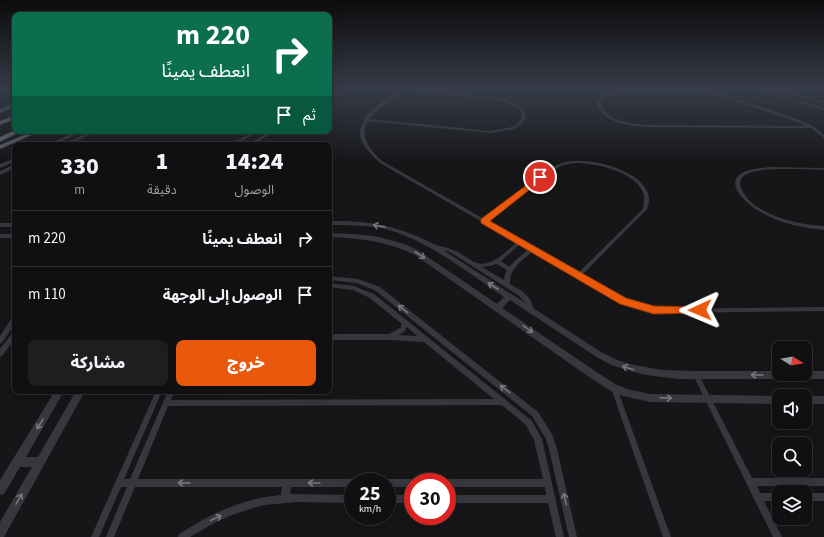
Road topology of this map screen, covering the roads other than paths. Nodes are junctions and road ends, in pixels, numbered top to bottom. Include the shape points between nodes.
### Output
1 (370, 114) edge
2 (523, 114) edge
3 (607, 114) edge
4 (779, 114) edge
5 (12, 118) edge
6 (365, 120) junction
7 (0, 123) edge
8 (812, 127) junction
9 (12, 128) edge
10 (0, 133) edge
11 (13, 134) edge
12 (31, 134) edge
13 (75, 134) edge
14 (89, 134) edge
15 (252, 134) edge
16 (268, 134) edge
17 (824, 137) edge
18 (0, 140) edge
19 (56, 142) edge
20 (71, 142) edge
21 (237, 142) edge
22 (255, 142) edge
23 (0, 147) edge
24 (12, 161) edge
25 (0, 166) edge
26 (12, 167) edge
27 (824, 169) edge
28 (0, 173) edge
29 (484, 221) junction
30 (332, 223) edge
31 (0, 225) edge
32 (12, 225) edge
33 (824, 228) edge
34 (332, 235) edge
35 (0, 236) edge
36 (12, 236) edge
37 (520, 242) junction
38 (432, 246) junction
39 (532, 249) junction
40 (498, 262) junction
41 (473, 264) junction
42 (509, 269) junction
43 (578, 276) junction
44 (332, 278) edge
45 (507, 285) junction
46 (332, 286) edge
47 (509, 296) junction
48 (498, 308) junction
49 (824, 309) edge
50 (532, 312) junction
51 (12, 323) edge
52 (406, 323) junction
53 (332, 337) edge
54 (391, 337) junction
55 (12, 338) edge
56 (425, 339) junction
57 (0, 341) edge
58 (448, 344) junction
59 (441, 351) junction
60 (459, 353) junction
61 (0, 354) edge
62 (452, 360) junction
63 (696, 375) junction
64 (824, 375) edge
65 (614, 388) junction
66 (58, 394) edge
67 (79, 394) edge
68 (158, 394) edge
69 (170, 394) edge
70 (709, 400) junction
71 (772, 400) edge
72 (812, 400) edge
73 (824, 400) edge
74 (504, 402) junction
75 (166, 403) junction
76 (549, 437) junction
77 (538, 439) junction
78 (17, 462) junction
79 (41, 462) junction
80 (750, 482) junction
81 (824, 482) edge
82 (119, 483) junction
83 (132, 483) junction
84 (287, 483) junction
85 (344, 483) edge
86 (456, 483) edge
87 (548, 483) junction
88 (0, 490) edge
89 (758, 497) junction
90 (772, 497) edge
91 (812, 497) edge
92 (824, 497) edge
93 (285, 499) junction
94 (344, 499) edge
95 (456, 499) edge
96 (552, 499) junction
97 (0, 533) edge
98 (96, 537) edge
99 (110, 537) edge
100 (182, 537) edge
101 (560, 537) edge
102 (573, 537) edge
103 (667, 537) edge
104 (778, 537) edge

1 - 6 street
2 - 6 street via 522,122 513,128 490,132
3 - 8 street via 629,124 645,126
4 - 8 street
5 - 7 highway
6 - 29 street via 362,132 364,141 376,158
8 - 17 street
9 - 10 highway
11 - 18 highway
12 - 23 highway
13 - 19 street
14 - 20 street
15 - 21 street
16 - 22 street
24 - 25 street
26 - 28 street
27 - 33 street via 757,169 741,176 738,184 746,199 770,215 803,226
29 - 37 street
29 - 43 street via 557,166 596,163 628,175 646,194 645,209
38 -> 30 street via 388,227
31 - 32 street
34 -> 48 street via 367,236 406,247
35 - 36 street
37 - 39 street
37 - 40 street
38 - 41 street via 449,250
47 -> 38 street
39 - 42 street
39 - 43 street
40 - 41 street via 486,266
40 - 42 street
41 - 45 street
42 - 45 street
43 - 49 street via 623,301 654,310
58 -> 44 street via 378,289 358,281
45 - 50 street via 526,298
46 - 52 street via 345,286 364,291
47 - 48 street
47 - 50 street
48 -> 65 street
63 -> 50 street via 650,373 623,367
51 - 57 street
52 - 54 street via 402,330
52 - 56 street
53 - 54 street
54 - 56 street
55 - 61 street
56 - 59 street
58 - 59 street
58 - 60 street
59 - 62 street
60 - 62 street
76 -> 60 street via 530,410
62 - 74 street
64 -> 63 street
63 - 70 street
65 -> 70 street via 650,398
65 - 103 street
66 -> 78 street
67 - 79 street
68 - 82 street
69 - 75 street
70 - 71 street
70 - 80 street
72 - 73 street
74 - 75 street
74 - 77 street via 528,423
75 - 83 street
76 - 77 street
102 -> 76 street
77 - 87 street
78 - 79 street
78 - 88 street
97 -> 79 street
80 - 81 street
80 - 89 street
82 - 83 street
82 - 98 street
84 -> 83 street
83 - 99 street
85 -> 84 street
84 - 93 street
86 - 87 street
87 - 96 street
89 - 90 street
89 - 104 street
91 - 92 street
93 - 94 street
100 -> 93 street via 234,510 263,501
95 - 96 street
96 - 101 street

